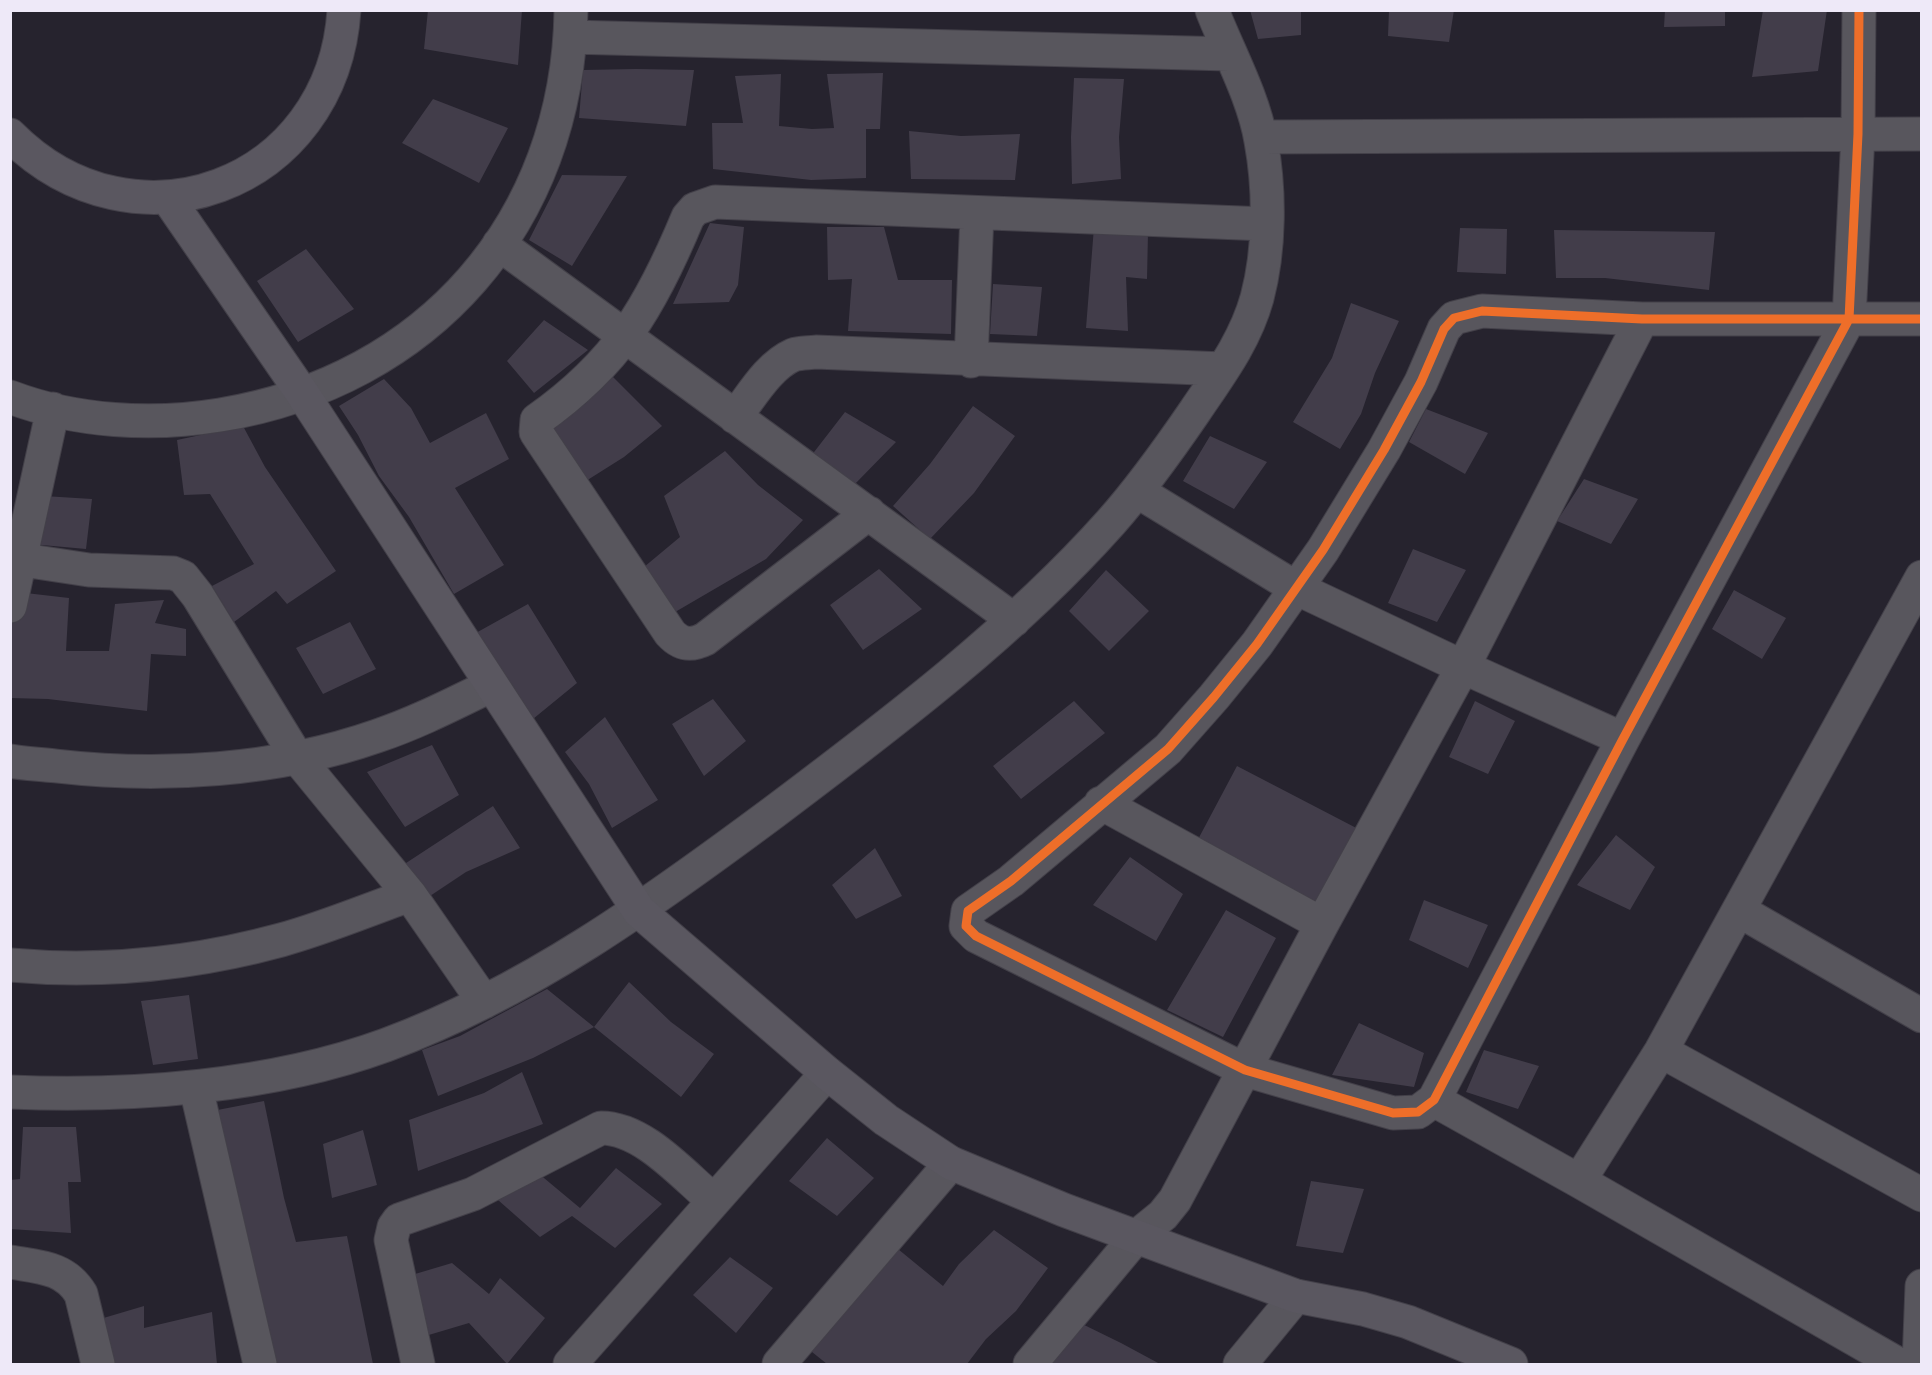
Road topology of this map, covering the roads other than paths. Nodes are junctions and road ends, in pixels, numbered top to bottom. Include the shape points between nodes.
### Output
1 (344, 10) edge
2 (1212, 10) edge
3 (1859, 10) edge
4 (571, 24) edge
5 (1229, 54) junction
6 (1858, 134) junction
7 (1922, 134) edge
8 (10, 135) edge
9 (1261, 137) junction
10 (167, 197) junction
11 (977, 214) junction
12 (1266, 224) junction
13 (499, 244) junction
14 (1642, 319) junction
15 (1849, 319) junction
16 (1922, 319) edge
17 (626, 336) junction
18 (971, 361) junction
19 (1224, 369) junction
20 (302, 393) junction
21 (10, 397) edge
22 (53, 409) junction
23 (735, 417) junction
24 (1137, 491) junction
25 (869, 513) junction
26 (15, 559) edge
27 (1922, 577) edge
28 (1296, 588) junction
29 (10, 606) edge
30 (1014, 620) junction
31 (1463, 667) junction
32 (490, 686) junction
33 (1623, 739) junction
34 (296, 756) junction
35 (10, 761) edge
36 (1101, 803) junction
37 (410, 895) junction
38 (639, 911) junction
39 (1740, 911) junction
40 (1322, 924) junction
41 (10, 965) edge
42 (484, 1002) junction
43 (1922, 1016) edge
44 (1662, 1051) junction
45 (1245, 1070) junction
46 (827, 1073) junction
47 (196, 1088) junction
48 (10, 1092) edge
49 (1434, 1100) junction
50 (951, 1163) junction
51 (1580, 1180) junction
52 (1922, 1195) edge
53 (713, 1200) junction
54 (1136, 1237) junction
55 (10, 1262) edge
56 (1922, 1286) edge
57 (1296, 1296) junction
58 (98, 1365) edge
59 (260, 1365) edge
60 (418, 1365) edge
61 (570, 1365) edge
62 (779, 1365) edge
63 (1029, 1365) edge
64 (1240, 1365) edge
65 (1511, 1365) edge
66 (1898, 1365) edge
67 (1918, 1365) edge

1 - 10 street via 339,51 324,92 285,145 231,181 200,192
2 - 5 street
3 - 6 street
4 - 5 street
4 - 13 street via 554,131 530,190
5 - 9 street
6 - 7 street
6 - 9 street
6 - 15 street
8 - 10 street via 39,161 90,188 128,197
9 - 12 street
10 - 20 street
11 - 12 street
11 - 17 street via 705,204 688,217 664,274
11 - 18 street
12 - 19 street via 1262,272 1252,315
13 - 17 street
13 - 20 street via 455,299 402,345 347,376
14 - 15 street
14 - 28 street via 1482,311 1454,318 1444,329 1384,450
14 - 31 street
15 - 16 street
15 - 33 street
17 - 23 street
17 - 25 street via 579,388 537,420 535,427 675,639 684,644 705,639
18 - 19 street
18 - 23 street via 816,352 794,355 774,369
19 - 24 street
20 - 22 street via 238,412 164,421 126,420
20 - 32 street
21 - 22 street
22 - 26 street
23 - 25 street
24 - 28 street
24 - 30 street via 1089,547
25 - 30 street
26 - 29 street
26 - 34 street via 89,570 173,573 183,578 198,596
27 - 39 street
28 - 31 street
28 - 36 street via 1250,653 1168,748
30 - 38 street via 847,757
31 - 33 street
31 - 40 street
32 - 34 street via 377,736
32 - 38 street
33 - 49 street
34 - 35 street via 240,766 164,772 89,770
34 - 37 street
36 - 40 street
36 - 45 street via 1011,881 968,911 966,926 976,936
37 - 41 street via 312,931 217,955 119,966
37 - 42 street
38 - 42 street
38 - 46 street
39 - 43 street
39 - 44 street
40 - 45 street
42 - 47 street via 381,1047 238,1082
44 - 51 street
44 - 52 street
45 - 49 street via 1393,1113 1418,1112
45 - 54 street via 1175,1200
46 - 50 street via 886,1120
46 - 53 street
47 - 48 street
47 - 59 street
49 - 51 street
50 - 54 street
50 - 62 street
51 - 66 street
53 - 60 street via 636,1136 601,1128 473,1194 399,1220 391,1240
53 - 61 street
54 - 57 street
54 - 63 street
55 - 58 street via 57,1270 75,1284 81,1294
56 - 67 street
57 - 64 street
57 - 65 street via 1408,1322

